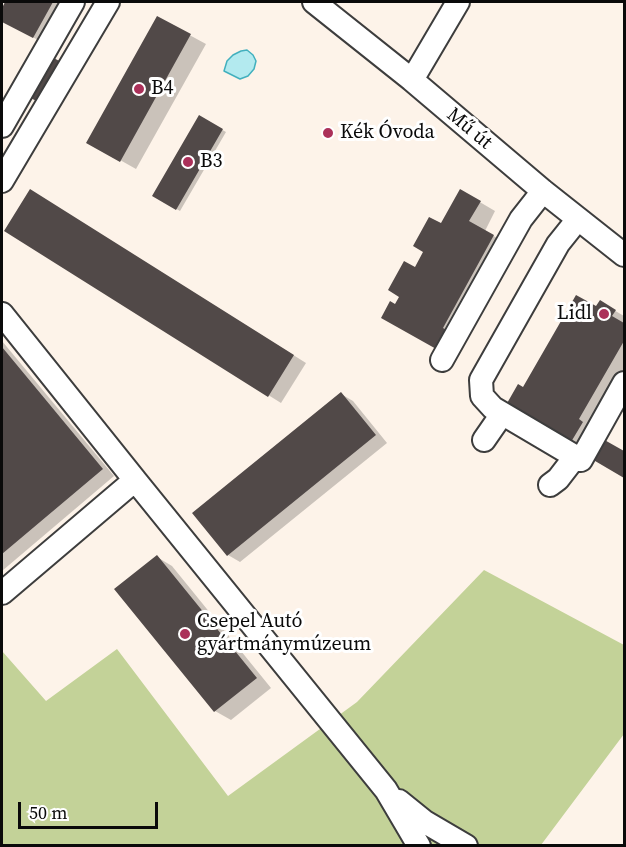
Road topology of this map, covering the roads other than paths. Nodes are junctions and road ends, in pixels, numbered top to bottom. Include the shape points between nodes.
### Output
1 (73, 2) edge
2 (108, 2) edge
3 (314, 2) edge
4 (458, 2) edge
5 (412, 80) junction
6 (2, 126) edge
7 (2, 181) edge
8 (543, 191) junction
9 (578, 219) junction
10 (624, 255) edge
11 (2, 314) edge
12 (442, 360) dead end
13 (624, 383) edge
14 (502, 414) junction
15 (484, 440) dead end
16 (575, 457) junction
17 (135, 480) junction
18 (550, 485) dead end
19 (2, 593) edge
20 (386, 790) junction
21 (419, 846) edge
22 (466, 846) edge

1 - 6 street
2 - 7 street
3 - 5 street, Mű út
4 - 5 street
5 - 8 street, Mű út
8 - 9 street, Mű út
8 - 12 street via 521,219
9 - 10 street, Mű út
9 - 14 street via 558,244 481,380 482,396
11 - 17 street
13 - 16 street via 580,460
14 - 15 street
14 - 16 street
16 - 18 street
17 - 19 street
17 - 20 street
20 - 21 street
20 - 22 street via 425,822

